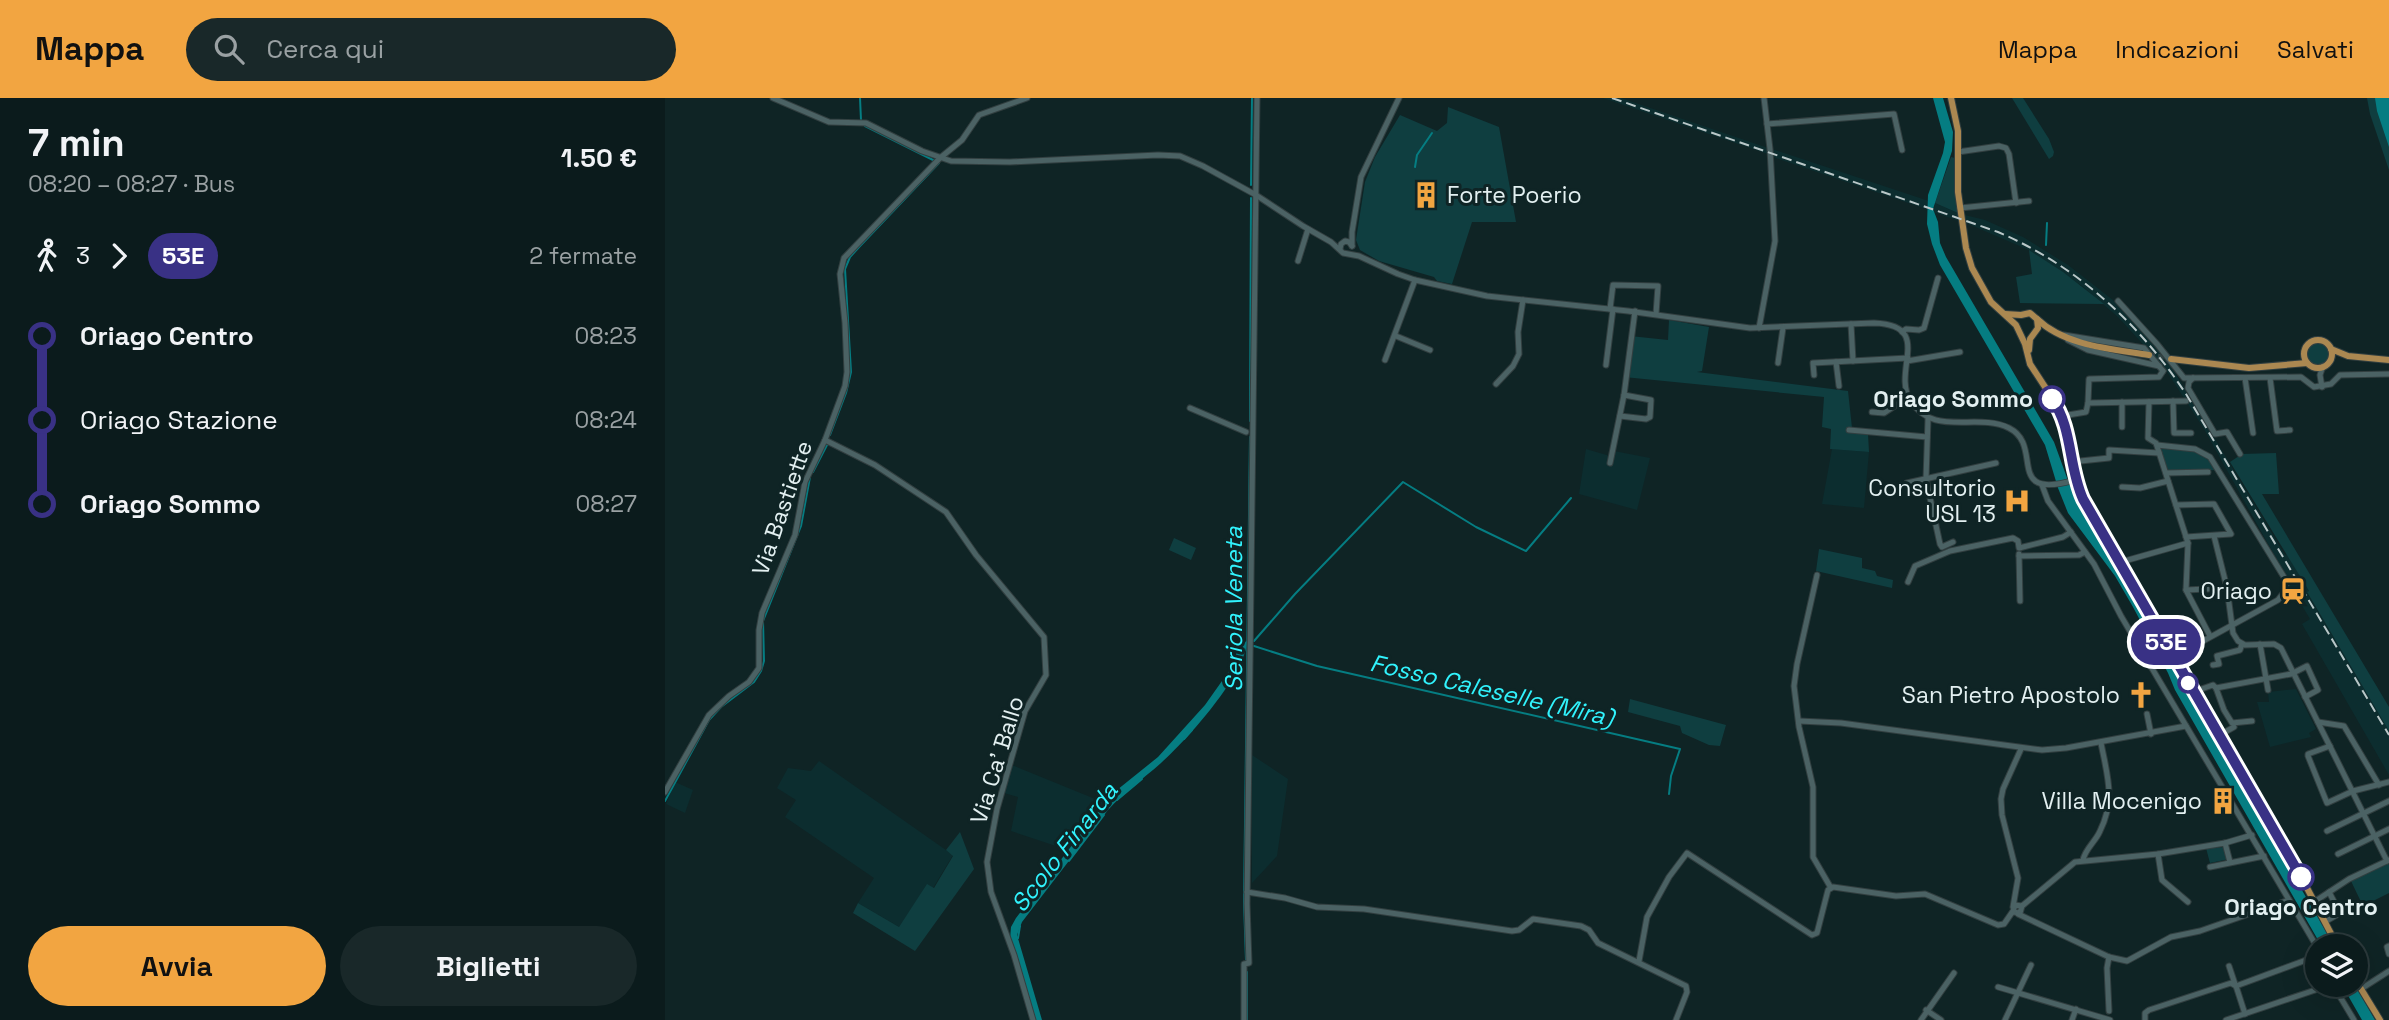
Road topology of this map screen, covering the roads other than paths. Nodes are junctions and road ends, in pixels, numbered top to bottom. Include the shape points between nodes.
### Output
1 (773, 98) edge
2 (1027, 98) edge
3 (1257, 98) edge
4 (1399, 98) edge
5 (1764, 98) edge
6 (1951, 98) edge
7 (1767, 124) junction
8 (1902, 150) dead end
9 (1958, 152) junction
10 (940, 158) junction
11 (1256, 195) junction
12 (2029, 201) dead end
13 (2016, 203) junction
14 (1960, 208) junction
15 (1308, 229) junction
16 (1352, 232) junction
17 (1331, 242) junction
18 (1343, 242) junction
19 (1352, 246) junction
20 (1340, 249) junction
21 (1347, 254) junction
22 (1359, 256) junction
23 (1298, 261) dead end
24 (1938, 278) dead end
25 (1415, 279) junction
26 (1523, 300) junction
27 (2118, 301) dead end
28 (1611, 309) junction
29 (1635, 312) junction
30 (2004, 313) junction
31 (1656, 314) junction
32 (2021, 316) junction
33 (2037, 319) junction
34 (1851, 324) junction
35 (2016, 325) junction
36 (1759, 328) junction
37 (1783, 328) junction
38 (1902, 332) junction
39 (2034, 333) junction
40 (2021, 334) junction
41 (2058, 334) junction
42 (1395, 336) junction
43 (2304, 349) junction
44 (2331, 349) junction
45 (1430, 350) dead end
46 (1959, 352) dead end
47 (2149, 355) tunnel mouth
48 (2348, 356) junction
49 (1908, 359) junction
50 (2171, 359) tunnel mouth
51 (1385, 360) dead end
52 (2389, 360) edge
53 (1853, 361) junction
54 (2330, 361) junction
55 (1836, 362) junction
56 (1778, 363) dead end
57 (2287, 363) junction
58 (2307, 363) junction
59 (1606, 365) dead end
60 (2323, 366) junction
61 (2314, 367) junction
62 (2163, 371) junction
63 (2389, 374) edge
64 (1814, 375) dead end
65 (2321, 375) junction
66 (2037, 376) junction
67 (2270, 377) junction
68 (2193, 378) junction
69 (2245, 378) junction
70 (1496, 384) dead end
71 (1839, 386) dead end
72 (2322, 387) junction
73 (1624, 395) junction
74 (1908, 397) junction
75 (2173, 401) junction
76 (2186, 401) dead end
77 (2122, 402) junction
78 (2149, 402) junction
79 (2088, 403) junction
80 (1190, 408) dead end
81 (1872, 412) dead end
82 (1620, 416) junction
83 (2062, 416) junction
84 (1928, 419) junction
85 (2122, 427) dead end
86 (1849, 430) dead end
87 (2290, 430) dead end
88 (1246, 432) dead end
89 (2191, 433) dead end
90 (2253, 433) dead end
91 (1927, 437) junction
92 (825, 440) junction
93 (2157, 445) junction
94 (2159, 453) junction
95 (2240, 454) dead end
96 (2071, 462) junction
97 (1610, 463) dead end
98 (1996, 463) dead end
99 (2208, 472) dead end
100 (2166, 474) junction
101 (1926, 479) junction
102 (2073, 481) junction
103 (2168, 481) junction
104 (1907, 483) dead end
105 (2043, 486) junction
106 (2054, 486) junction
107 (2122, 487) dead end
108 (2051, 505) junction
109 (2176, 505) junction
110 (2071, 532) junction
111 (2214, 536) junction
112 (2187, 540) junction
113 (1953, 542) dead end
114 (2019, 548) junction
115 (2085, 552) junction
116 (2019, 556) junction
117 (2121, 562) junction
118 (1817, 575) dead end
119 (1908, 582) dead end
120 (2227, 588) junction
121 (2186, 590) junction
122 (2020, 601) dead end
123 (2233, 624) junction
124 (2210, 636) junction
125 (2242, 644) junction
126 (2260, 644) junction
127 (2174, 657) junction
128 (2213, 665) dead end
129 (2293, 673) junction
130 (2266, 678) junction
131 (2216, 688) junction
132 (2268, 690) dead end
133 (2193, 692) junction
134 (2305, 697) junction
135 (2147, 715) dead end
136 (1799, 720) junction
137 (2252, 721) dead end
138 (2318, 722) junction
139 (2186, 726) junction
140 (2234, 727) dead end
141 (2151, 734) junction
142 (2218, 736) junction
143 (2101, 743) junction
144 (2330, 746) junction
145 (2021, 749) junction
146 (2389, 782) edge
147 (2379, 785) junction
148 (2353, 791) junction
149 (665, 792) edge
150 (2389, 801) edge
151 (2364, 813) junction
152 (2389, 829) edge
153 (2327, 831) dead end
154 (2252, 835) junction
155 (2375, 836) junction
156 (2225, 843) junction
157 (2158, 854) junction
158 (2338, 854) dead end
159 (2264, 856) junction
160 (2083, 860) junction
161 (2388, 860) edge
162 (2230, 862) junction
163 (2210, 867) dead end
164 (1831, 888) junction
165 (1247, 892) junction
166 (2330, 892) junction
167 (2289, 900) junction
168 (2317, 900) dead end
169 (2188, 902) dead end
170 (2014, 911) junction
171 (2328, 920) dead end
172 (2309, 934) edge
173 (2331, 934) edge
174 (2389, 946) edge
175 (2389, 954) edge
176 (2109, 957) junction
177 (2305, 960) edge
178 (1639, 961) junction
179 (2031, 965) dead end
180 (2229, 965) dead end
181 (2389, 971) edge
182 (1954, 973) dead end
183 (2368, 984) edge
184 (2236, 985) junction
185 (1998, 988) dead end
186 (2018, 993) junction
187 (2305, 994) edge
188 (2339, 997) edge
189 (2366, 997) edge
190 (2076, 1009) junction
191 (1926, 1010) junction
192 (2109, 1011) dead end
193 (2245, 1014) junction
194 (1033, 1020) edge
195 (1244, 1020) edge
196 (1676, 1020) edge
197 (1921, 1020) edge
198 (1941, 1020) edge
199 (2005, 1020) edge
200 (2072, 1020) edge
201 (2110, 1020) edge
202 (2145, 1020) edge
203 (2226, 1020) edge
204 (2354, 1020) edge
205 (2380, 1020) edge

1 - 10 street via 829,122 873,126
2 - 10 street, Via Bastiette via 979,115 962,140
3 - 11 street
4 - 16 street via 1364,168
5 - 7 street
6 - 9 main road
7 - 8 street via 1894,114
7 - 36 street via 1775,246
9 - 13 street via 2006,148
9 - 14 main road
10 - 11 street via 1010,162 1175,155
10 - 92 street, Via Bastiette via 842,263 847,372
11 - 15 street
11 - 165 street
12 - 13 street
13 - 14 street
14 - 30 main road via 1972,268 1991,302
15 - 17 street
15 - 23 street
16 - 18 street
16 - 19 street
17 - 18 street
17 - 20 street
18 - 19 street
18 - 20 street
19 - 21 street
19 - 22 street
20 - 21 street
21 - 22 street
22 - 25 street
24 - 38 street via 1924,328
25 - 26 street
25 - 42 street
26 - 28 street
26 - 70 street via 1517,332 1519,354
27 - 68 street via 2182,377
28 - 29 street
28 - 31 street via 1613,285 1658,286
28 - 59 street
29 - 31 street
29 - 73 street
30 - 32 main road
30 - 35 main road
31 - 36 street
32 - 33 main road via 2029,313
32 - 35 main road
33 - 39 main road
33 - 41 main road
34 - 37 street
34 - 38 street via 1882,323
34 - 53 street
35 - 40 main road
36 - 37 street
37 - 56 street
38 - 49 street via 1909,343
39 - 40 main road
39 - 41 main road
39 - 66 main road via 2029,350
40 - 66 main road
41 - 47 main road
41 - 62 street via 2088,350 2154,363
41 - 62 street via 2144,348
42 - 45 street
42 - 51 street
43 - 44 main road via 2319,340
43 - 57 main road
43 - 58 main road
44 - 48 main road
44 - 54 main road
46 - 49 street
48 - 52 main road
48 - 54 main road
49 - 53 street
49 - 74 street via 1903,382
50 - 57 main road via 2249,368
53 - 55 street
54 - 60 main road
55 - 64 street via 1813,363
55 - 71 street
57 - 58 main road
58 - 61 main road
60 - 61 main road
60 - 65 street
61 - 65 street
62 - 79 street via 2159,377 2089,379
63 - 72 street via 2341,375
65 - 72 street
66 - 83 main road
67 - 69 street
67 - 72 street via 2301,377 2311,387
67 - 87 street via 2277,430
68 - 69 street
68 - 95 street via 2188,388 2215,434 2227,432
69 - 90 street
73 - 82 street
73 - 82 street via 1651,400 1650,417
74 - 81 street via 1884,413
74 - 84 street
75 - 76 street
75 - 78 street
75 - 89 street via 2174,433
77 - 78 street
77 - 79 street
77 - 85 street
78 - 93 street via 2147,438
79 - 83 street via 2086,412
80 - 88 street
82 - 97 street
83 - 96 main road
84 - 91 street
84 - 105 street via 2008,428 2019,440 2032,477
86 - 91 street
91 - 101 street
92 - 149 street, Via Bastiette via 807,477 795,535 762,614 758,671 709,715
92 - 194 street, Via Ca' Ballo via 875,465 946,512 1044,637 1046,675 1025,711 997,809 988,862 991,892
93 - 94 street
93 - 123 street via 2197,449 2213,460 2287,582 2278,600
94 - 96 street via 2109,450 2109,458
94 - 100 street
96 - 102 main road
98 - 101 street
99 - 100 street
100 - 103 street
101 - 104 street
101 - 113 street via 1940,544
102 - 106 street
102 - 117 main road
103 - 107 street
103 - 109 street
105 - 106 street
105 - 108 street
106 - 108 street via 2049,494
108 - 110 street
109 - 111 street via 2214,504 2231,534
109 - 112 street
110 - 114 street
110 - 115 street
111 - 112 street
111 - 120 street
112 - 117 street
112 - 121 street
114 - 116 street
114 - 119 street via 2012,538 1950,551 1915,566
115 - 116 street
115 - 139 street
116 - 122 street
117 - 127 main road
118 - 136 street via 1795,674
120 - 121 street
120 - 123 street
121 - 124 street
123 - 124 street
123 - 125 street via 2233,633
124 - 127 street
125 - 126 street
125 - 128 street via 2239,650 2217,656 2219,664
126 - 129 street via 2279,646
126 - 130 street
127 - 133 main road
129 - 130 street
129 - 134 street
129 - 134 street via 2307,666 2318,688
130 - 131 street
130 - 132 street
131 - 133 street
131 - 137 street via 2232,723
133 - 142 main road
134 - 138 street
135 - 141 street
136 - 145 street
136 - 164 street via 1813,787 1813,857
138 - 144 street
138 - 147 street via 2344,726
139 - 141 street
139 - 154 street
140 - 142 street
141 - 143 street
142 - 173 main road
143 - 145 street
143 - 160 street via 2111,796 2101,831
144 - 148 street
144 - 148 street via 2308,754 2327,803
145 - 170 street via 2001,799 2018,878
146 - 147 street
147 - 148 street
148 - 151 street
150 - 151 street
151 - 153 street
151 - 155 street
152 - 155 street
154 - 156 street
154 - 159 street
155 - 158 street
155 - 161 street
156 - 157 street
156 - 162 street
157 - 160 street
157 - 169 street via 2162,880
159 - 162 street
159 - 167 street
160 - 170 street
161 - 166 street
162 - 163 street
164 - 170 street via 1896,896 1925,894 1998,925
164 - 178 street via 1817,933 1812,935 1687,853 1647,917
165 - 178 street via 1317,907 1364,909 1512,931 1533,919 1571,923 1588,930 1598,943
165 - 195 street
166 - 168 street
166 - 171 street via 2340,913
167 - 172 street
167 - 176 street via 2171,937 2127,961
170 - 176 street
174 - 175 street
176 - 192 street
177 - 184 street
178 - 196 street via 1686,986
179 - 186 street
180 - 184 street
181 - 183 street
182 - 191 street
184 - 193 street
184 - 202 street via 2149,1010
185 - 186 street
186 - 190 street
186 - 199 street
187 - 193 street
188 - 204 street
189 - 205 main road
190 - 200 street
190 - 201 street
191 - 197 street
191 - 198 street
193 - 203 street

